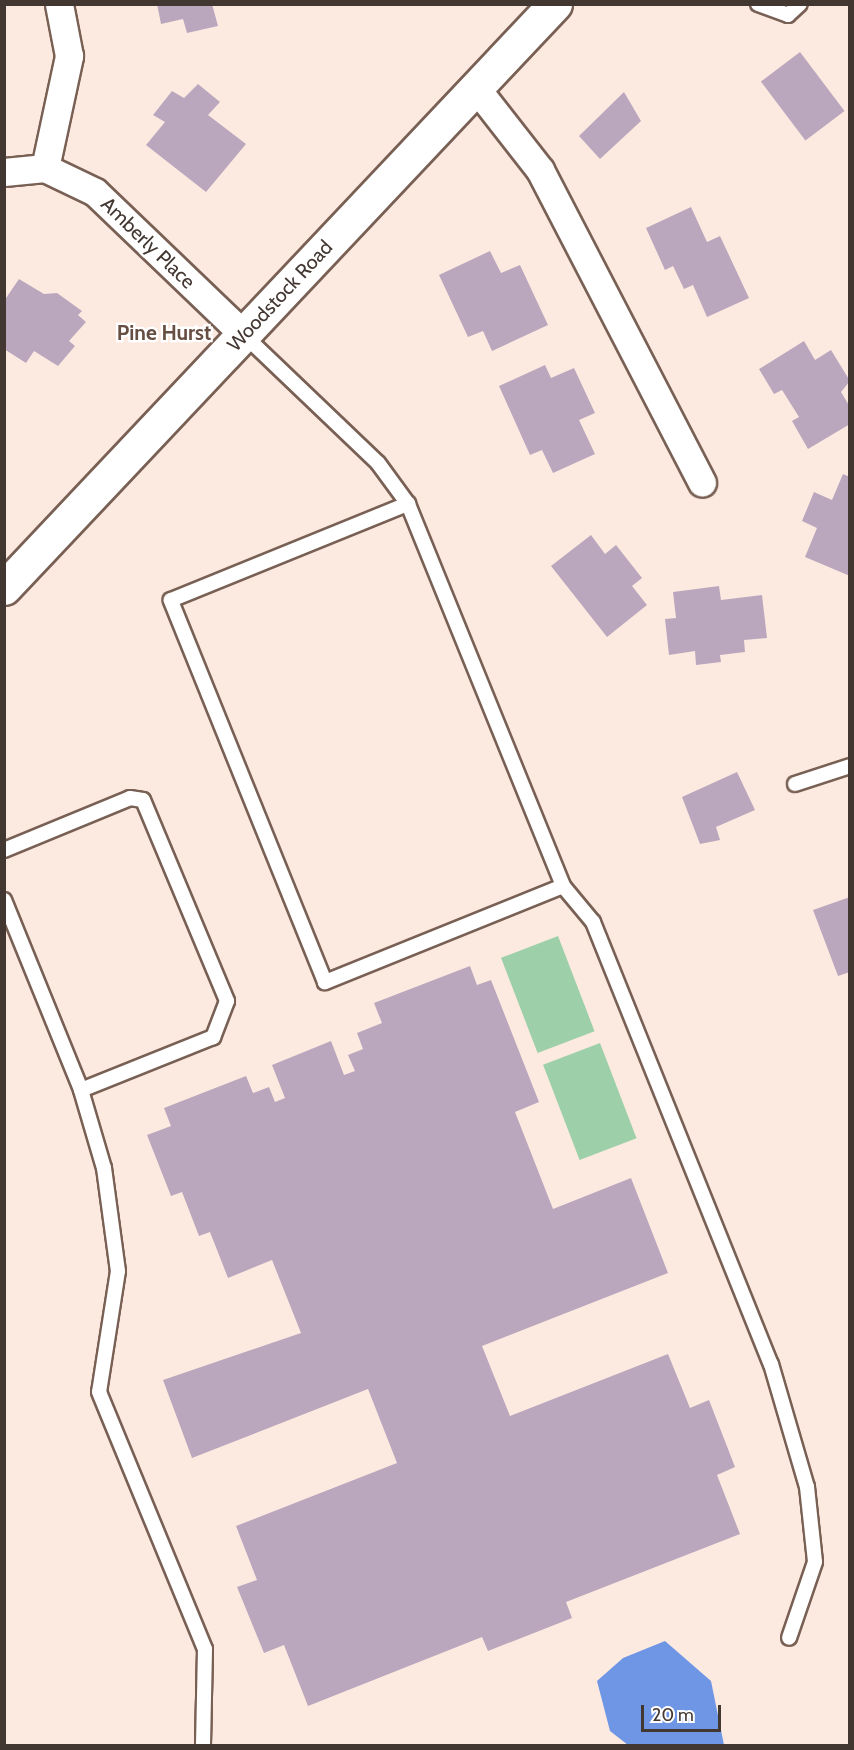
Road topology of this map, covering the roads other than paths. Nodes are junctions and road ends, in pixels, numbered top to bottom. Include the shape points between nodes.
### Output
1 (59, 4) edge
2 (555, 4) edge
3 (758, 4) edge
4 (800, 4) edge
5 (476, 88) junction
6 (45, 168) junction
7 (4, 172) edge
8 (244, 334) junction
9 (702, 482) dead end
10 (408, 504) junction
11 (4, 588) edge
12 (849, 766) edge
13 (795, 784) dead end
14 (4, 850) edge
15 (562, 886) junction
16 (4, 900) edge
17 (81, 1090) junction
18 (789, 1638) dead end
19 (203, 1746) edge

1 - 6 street via 69,56
2 - 5 street, Woodstock Road
3 - 4 lane via 788,15
5 - 8 street, Woodstock Road
5 - 9 street via 540,170
6 - 7 street
6 - 8 street, Amberly Place via 95,192
8 - 10 lane via 378,463
8 - 11 street, Woodstock Road
10 - 15 lane
10 - 15 lane via 171,600 307,938 325,982
12 - 13 lane
14 - 17 lane via 130,798 142,800 227,1001 225,1017 213,1037
15 - 18 lane via 593,922 771,1364 807,1487 815,1562
16 - 17 lane
17 - 19 lane via 104,1168 118,1271 99,1392 205,1649

